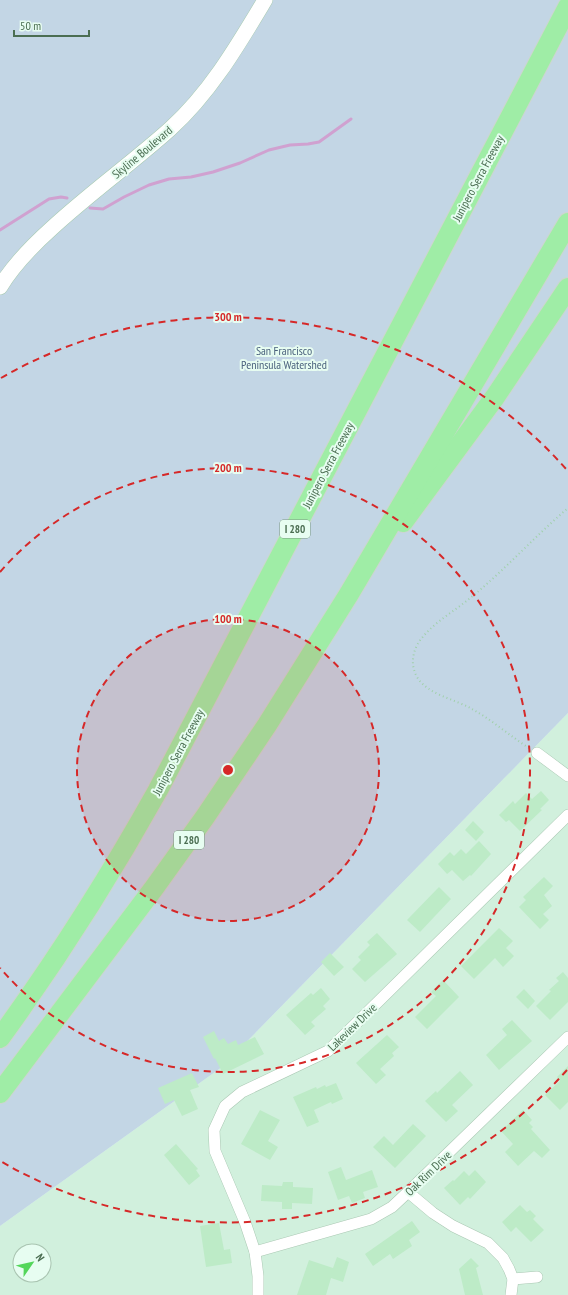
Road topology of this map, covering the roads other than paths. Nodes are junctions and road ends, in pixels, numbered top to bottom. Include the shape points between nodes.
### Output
1 (266, 0) edge
2 (568, 7) edge
3 (568, 223) edge
4 (0, 287) edge
5 (568, 288) edge
6 (360, 575) junction
7 (537, 753) road end
8 (568, 776) edge
9 (568, 815) edge
10 (568, 1037) edge
11 (0, 1038) edge
12 (0, 1093) edge
13 (408, 1192) junction
14 (254, 1252) junction
15 (537, 1277) dead end
16 (513, 1279) junction
17 (258, 1295) edge
18 (511, 1295) edge

1 - 4 street, Skyline Boulevard via 217,75 180,118 166,133 41,238
2 - 11 highway, Junipero Serra Freeway / I 280 via 158,790 78,924
3 - 6 highway, I 280
5 - 6 highway via 522,358 425,494
6 - 12 highway, I 280 via 279,706 205,817
7 - 8 street
9 - 14 street, Lakeview Drive via 328,1051 242,1092 225,1106 214,1130 215,1151 245,1222
10 - 13 street, Oak Rim Drive
13 - 14 street, Oak Rim Drive via 392,1207 371,1219
13 - 16 street via 453,1226 488,1243 503,1258
14 - 17 street, Lakeview Drive
15 - 16 street
16 - 18 street

